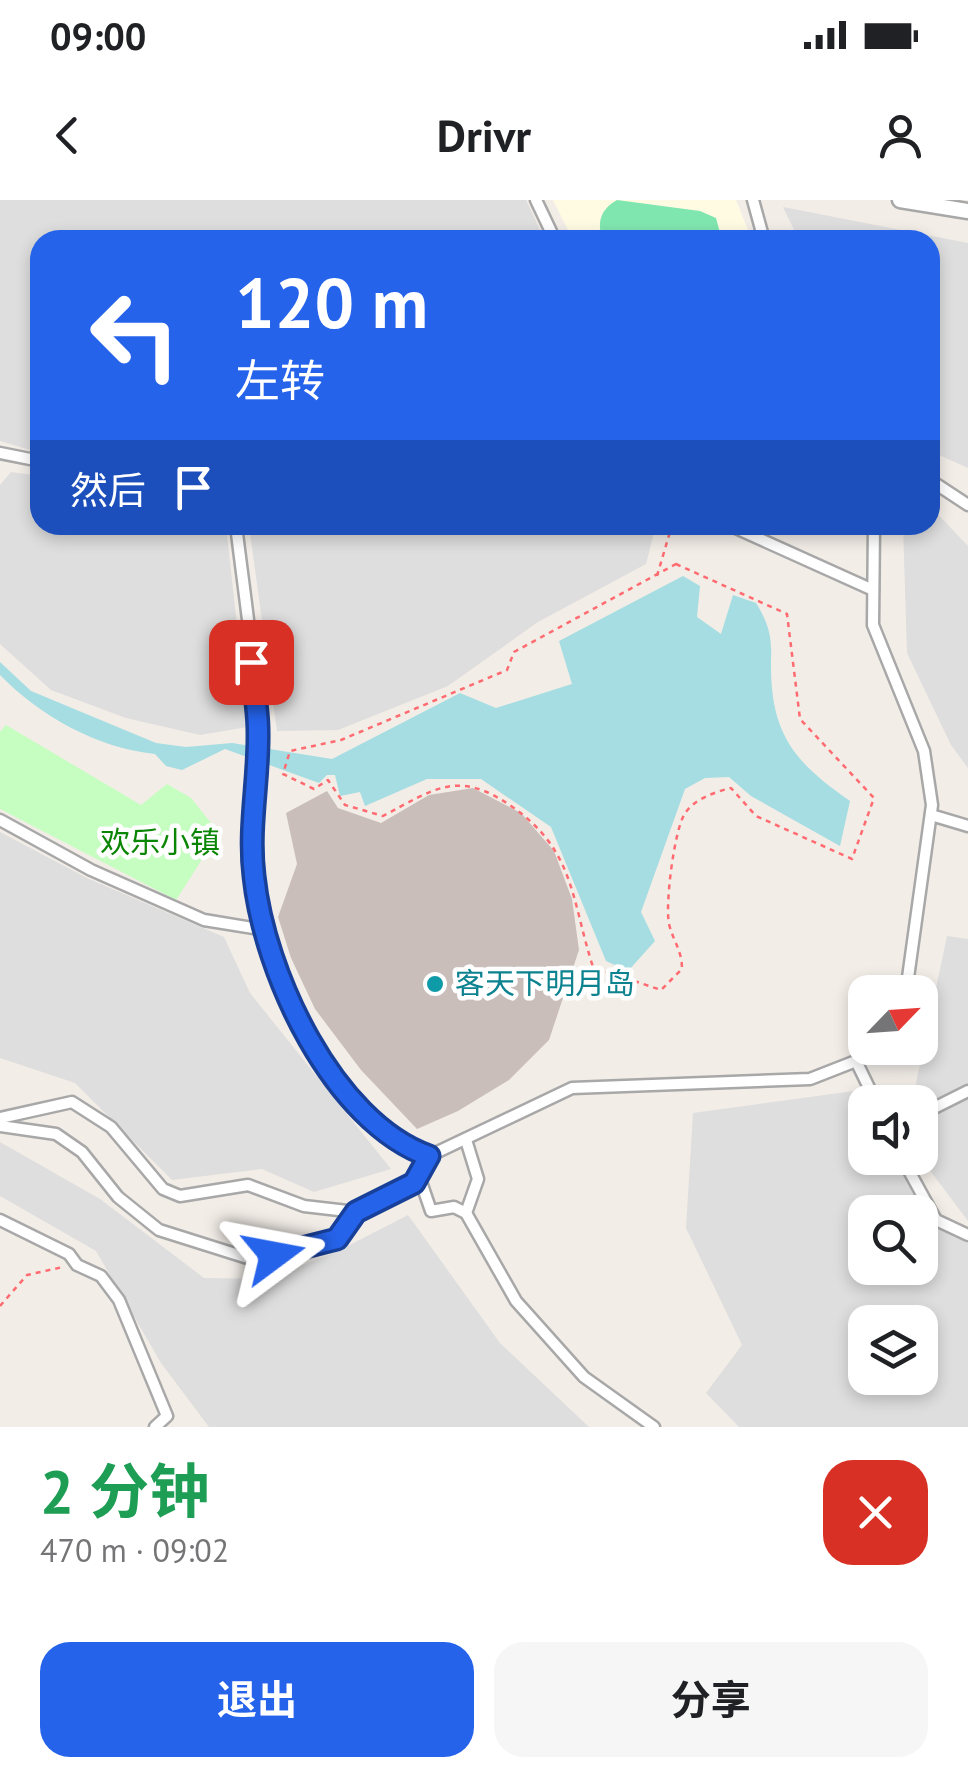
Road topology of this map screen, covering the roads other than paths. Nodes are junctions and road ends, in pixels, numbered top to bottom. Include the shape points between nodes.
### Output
1 (536, 200) edge
2 (753, 200) edge
3 (900, 200) edge
4 (968, 211) edge
5 (550, 230) edge
6 (761, 230) edge
7 (0, 453) edge
8 (30, 459) edge
9 (940, 487) edge
10 (968, 505) edge
11 (237, 535) edge
12 (752, 535) edge
13 (874, 535) edge
14 (873, 590) junction
15 (931, 815) junction
16 (0, 820) edge
17 (968, 826) edge
18 (266, 930) junction
19 (908, 975) edge
20 (848, 1064) edge
21 (968, 1091) edge
22 (938, 1105) edge
23 (0, 1122) edge
24 (466, 1140) junction
25 (429, 1156) junction
26 (419, 1175) junction
27 (911, 1175) edge
28 (356, 1212) junction
29 (466, 1213) junction
30 (0, 1220) edge
31 (968, 1235) edge
32 (155, 1427) edge
33 (654, 1427) edge

1 - 5 street
2 - 6 street
3 - 4 street
7 - 8 street
9 - 10 street
11 - 18 street via 258,731 253,872
12 - 14 street
13 - 14 street
14 - 15 street via 873,625 924,751
15 - 17 street
15 - 19 street
16 - 18 street via 204,920
18 - 25 street via 286,994 318,1055 398,1145
20 - 24 street via 810,1079 572,1088
21 - 22 street
23 - 28 street via 72,1102 111,1127 162,1189 180,1196 248,1186 304,1206
23 - 28 street via 56,1134 158,1230 251,1259 337,1239
24 - 25 street
24 - 29 street via 478,1180
25 - 26 street
26 - 28 street
26 - 29 street via 431,1212 454,1207
27 - 31 street via 936,1220
29 - 33 street via 516,1301 584,1377
30 - 32 street via 69,1254 101,1276 119,1300 167,1416

